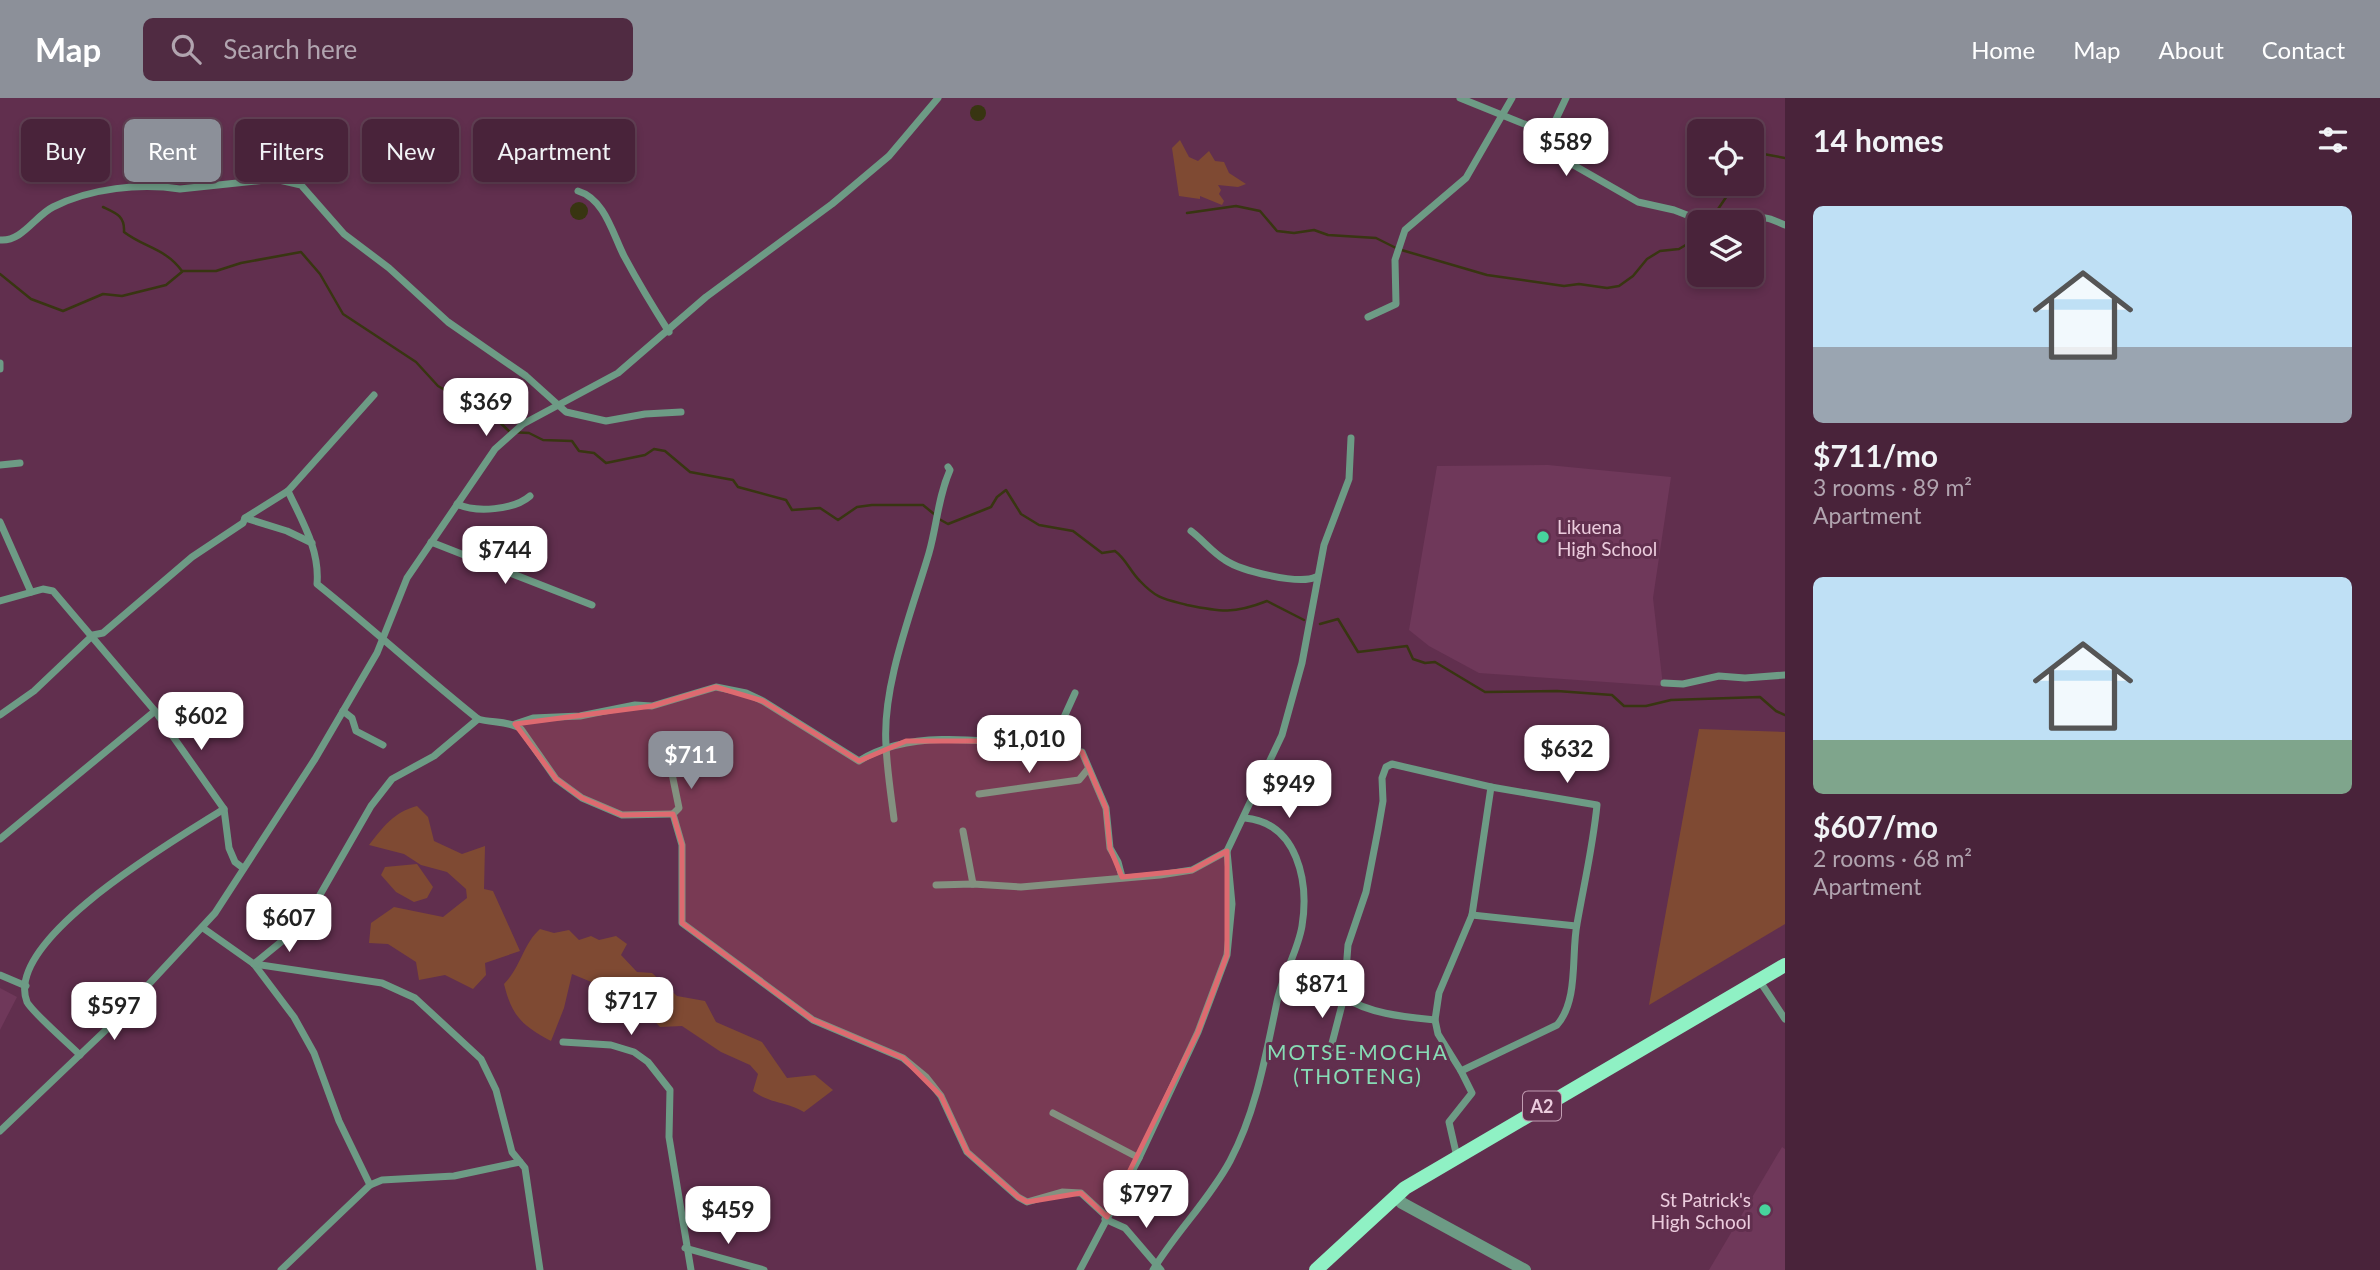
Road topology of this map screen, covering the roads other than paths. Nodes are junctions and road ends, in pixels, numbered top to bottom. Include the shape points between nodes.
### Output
1 (938, 98) edge
2 (1461, 98) edge
3 (1512, 98) edge
4 (1566, 98) edge
5 (1503, 115) junction
6 (1549, 134) junction
7 (578, 191) dead end
8 (1687, 215) edge
9 (1764, 217) edge
10 (1785, 225) edge
11 (0, 240) edge
12 (1368, 317) dead end
13 (669, 332) junction
14 (0, 363) edge
15 (0, 369) edge
16 (374, 395) dead end
17 (558, 406) junction
18 (681, 412) dead end
19 (1351, 438) dead end
20 (20, 463) dead end
21 (0, 465) edge
22 (948, 467) dead end
23 (288, 491) junction
24 (530, 496) dead end
25 (457, 504) junction
26 (245, 518) junction
27 (0, 522) edge
28 (1191, 531) dead end
29 (431, 542) junction
30 (312, 543) junction
31 (1316, 578) junction
32 (31, 592) junction
33 (0, 601) edge
34 (592, 605) dead end
35 (93, 635) junction
36 (382, 640) junction
37 (1785, 675) edge
38 (1664, 682) dead end
39 (1075, 693) dead end
40 (155, 711) junction
41 (343, 711) junction
42 (0, 715) edge
43 (478, 719) junction
44 (515, 724) junction
45 (383, 745) dead end
46 (886, 747) junction
47 (1050, 748) junction
48 (669, 759) dead end
49 (1088, 769) junction
50 (1490, 787) junction
51 (979, 794) dead end
52 (224, 809) junction
53 (673, 814) junction
54 (1245, 818) junction
55 (894, 819) dead end
56 (963, 831) dead end
57 (0, 839) edge
58 (1227, 851) junction
59 (243, 868) junction
60 (1122, 877) junction
61 (973, 884) junction
62 (936, 885) dead end
63 (1472, 915) junction
64 (1576, 926) junction
65 (203, 928) junction
66 (254, 964) junction
67 (1785, 965) edge
68 (0, 975) edge
69 (1758, 980) junction
70 (26, 986) junction
71 (1344, 998) junction
72 (1785, 1019) edge
73 (1435, 1020) junction
74 (562, 1042) dead end
75 (1329, 1051) dead end
76 (80, 1055) junction
77 (1461, 1071) junction
78 (1053, 1113) dead end
79 (0, 1131) edge
80 (1457, 1157) junction
81 (1139, 1158) junction
82 (520, 1162) junction
83 (370, 1185) junction
84 (1396, 1196) junction
85 (1106, 1218) junction
86 (685, 1248) junction
87 (1157, 1268) edge
88 (281, 1270) edge
89 (540, 1270) edge
90 (691, 1270) edge
91 (764, 1270) edge
92 (1080, 1270) edge
93 (1316, 1270) edge
94 (1525, 1270) edge

1 - 13 street via 889,156 706,297
2 - 5 street
3 - 5 street
4 - 6 street
5 - 6 street
5 - 12 street via 1466,178 1405,230 1395,260 1396,304
6 - 8 street via 1570,163 1582,171 1638,202
7 - 13 street via 601,209
9 - 10 street
11 - 17 street via 19,235 50,208 100,191 180,190 275,179 301,185 344,234
13 - 17 street via 618,373
14 - 15 street
16 - 23 street
17 - 18 street via 606,421
17 - 25 street via 510,432
19 - 31 street via 1349,479
20 - 21 street
22 - 46 street via 930,548 901,642
23 - 26 street
23 - 30 street
24 - 25 street via 522,504 478,510
25 - 29 street
26 - 30 street
26 - 35 street via 142,596 103,633
27 - 32 street
28 - 31 street via 1228,563 1293,582
29 - 34 street
29 - 36 street via 407,578
30 - 36 street via 319,565 317,584
31 - 54 street via 1302,663 1282,734
32 - 33 street
32 - 35 street via 53,591
35 - 40 street
35 - 42 street via 34,691
36 - 41 street
36 - 43 street
37 - 38 street
39 - 47 street
40 - 52 street
40 - 57 street
41 - 45 street via 352,718 356,731
41 - 59 street
43 - 44 street
43 - 66 street via 434,756 392,779 371,806 313,907 287,937
44 - 46 street via 533,718 652,706 716,687 763,701 859,761
44 - 53 street via 556,779 582,797 622,815
46 - 47 street via 906,741 988,741
46 - 55 street
47 - 49 street via 1082,752
48 - 53 street via 679,808
49 - 51 street via 1079,780 1058,785
49 - 60 street via 1106,808 1110,848
50 - 63 street
50 - 64 street via 1597,805
50 - 71 street via 1392,764 1386,767 1366,892 1348,945
52 - 59 street via 229,848 234,862
52 - 70 street via 89,898 33,959
53 - 85 street via 682,845 682,922 813,1020 903,1058 941,1096 967,1152 1018,1197 1027,1202 1062,1192 1081,1193
54 - 58 street
54 - 87 street via 1272,824 1295,854 1304,898 1302,929 1284,973 1249,1117 1216,1184
56 - 61 street
58 - 60 street via 1192,870
58 - 81 street via 1232,904 1227,955 1198,1032
59 - 65 street
60 - 61 street via 1021,887
61 - 62 street
63 - 64 street
63 - 73 street via 1439,993
64 - 77 street via 1562,1019
65 - 66 street
65 - 76 street
66 - 82 street via 382,983 415,998 481,1059 496,1090 512,1153
66 - 83 street via 294,1017 314,1053 339,1121
67 - 69 main road, A2
68 - 70 street
69 - 72 street
69 - 80 main road, A2
70 - 76 street via 27,1003
71 - 73 street via 1384,1012
71 - 75 street
73 - 77 street via 1438,1034
74 - 86 street via 611,1045 634,1052 670,1090 670,1137
76 - 79 street
77 - 80 street via 1472,1093 1449,1122
78 - 81 street
80 - 84 main road, A2
81 - 85 street
82 - 83 street via 454,1176 382,1180
82 - 89 street via 525,1168
83 - 88 street
84 - 93 main road, A2
84 - 94 street
85 - 87 street via 1125,1228
85 - 92 street
86 - 90 street
86 - 91 street

